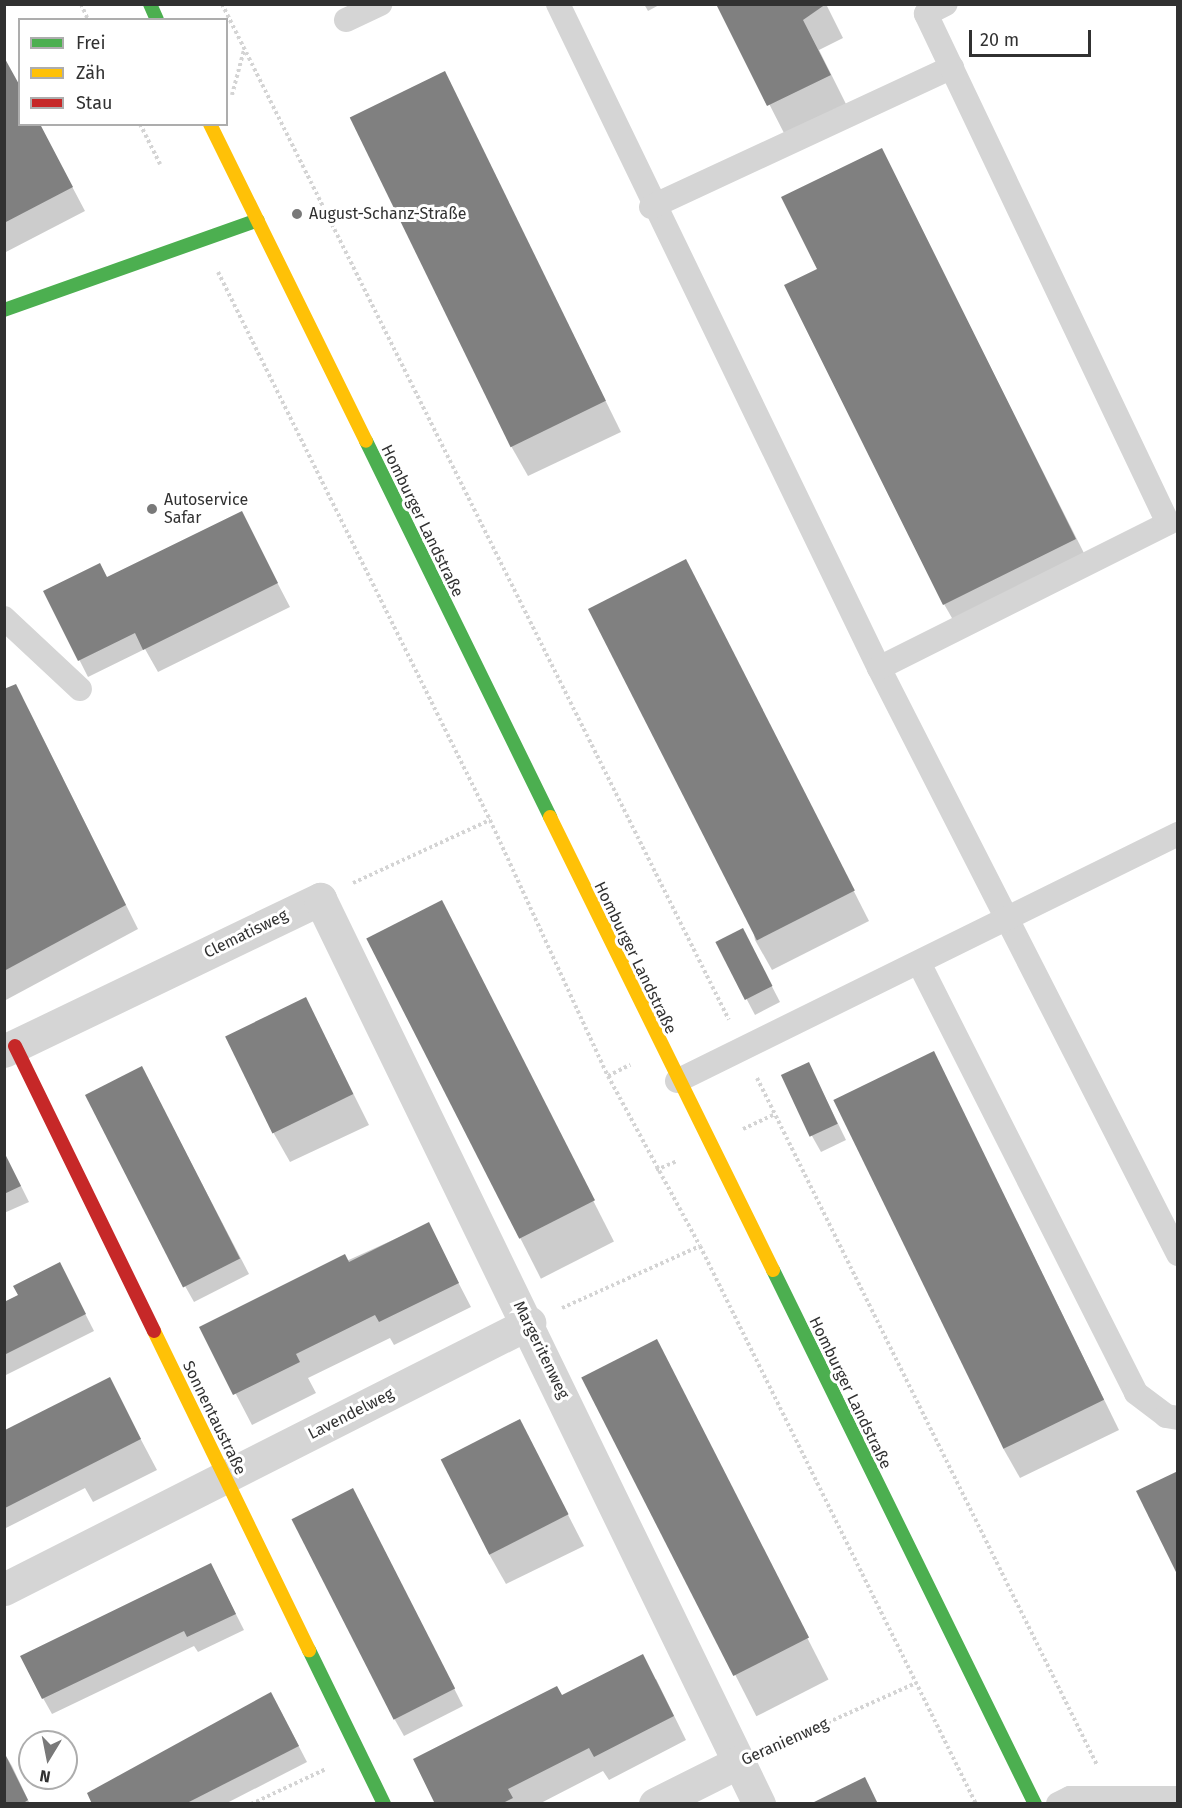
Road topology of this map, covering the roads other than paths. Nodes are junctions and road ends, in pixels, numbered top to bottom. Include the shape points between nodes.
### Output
1 (150, 4) edge
2 (380, 4) edge
3 (558, 4) edge
4 (946, 4) edge
5 (156, 18) edge
6 (346, 20) dead end
7 (952, 67) junction
8 (211, 126) edge
9 (651, 207) junction
10 (258, 220) junction
11 (4, 310) edge
12 (1173, 521) edge
13 (9, 630) edge
14 (879, 668) junction
15 (80, 689) dead end
16 (1178, 834) edge
17 (320, 899) joint
18 (1008, 917) junction
19 (920, 965) junction
20 (10, 1049) edge
21 (677, 1080) junction
22 (1178, 1254) edge
23 (529, 1323) junction
24 (1178, 1418) edge
25 (225, 1479) junction
26 (4, 1589) edge
27 (740, 1762) junction
28 (1178, 1798) edge
29 (384, 1803) edge
30 (655, 1803) edge
31 (759, 1803) edge
32 (1035, 1803) edge
33 (1058, 1803) edge

1 - 5 street
2 - 6 lane
3 - 9 lane
4 - 7 lane via 926,14
7 - 9 lane
7 - 12 lane
8 - 10 street, Homburger Landstraße
9 - 14 lane
10 - 11 street
10 - 21 street, Homburger Landstraße
12 - 14 lane
13 - 15 lane
14 - 18 lane
16 - 18 lane
17 - 20 street, Clematisweg
17 - 23 street, Margeritenweg
18 - 19 lane
18 - 22 lane
19 - 21 lane
19 - 24 lane via 1136,1393 1166,1416
20 - 25 street, Sonnentaustraße
21 - 32 street, Homburger Landstraße
23 - 25 street, Lavendelweg
23 - 27 street, Margeritenweg
25 - 26 street, Lavendelweg
25 - 29 street, Sonnentaustraße
27 - 30 street, Geranienweg
27 - 31 street, Margeritenweg
28 - 33 lane via 1070,1798

